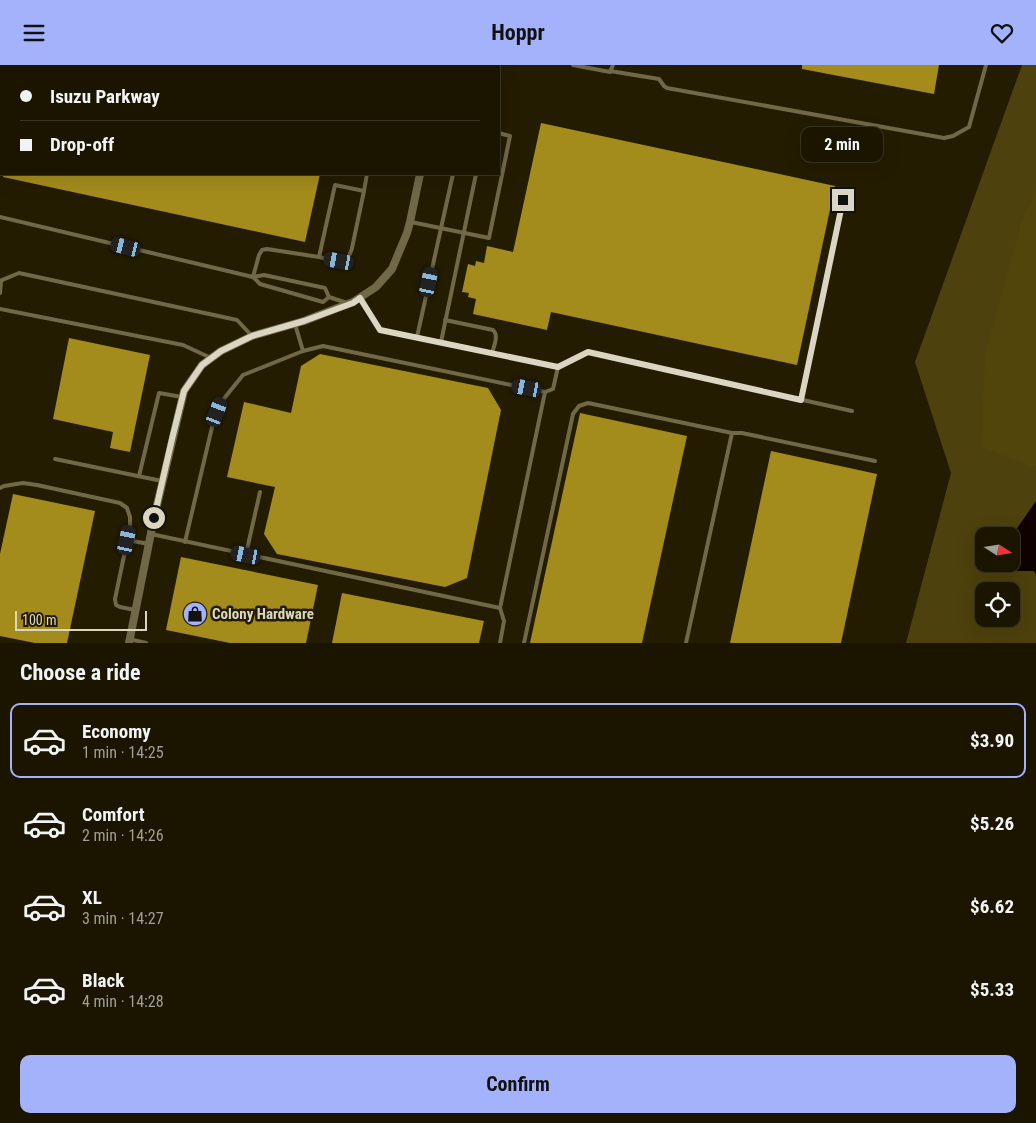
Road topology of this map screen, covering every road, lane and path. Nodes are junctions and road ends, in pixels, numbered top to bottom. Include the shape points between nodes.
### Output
1 (573, 65) edge
2 (612, 65) edge
3 (986, 65) edge
4 (610, 71) junction
5 (500, 133) edge
6 (367, 175) edge
7 (420, 175) edge
8 (453, 175) edge
9 (476, 175) edge
10 (364, 191) junction
11 (843, 200) dead end
12 (0, 217) edge
13 (410, 222) junction
14 (440, 228) junction
15 (464, 233) junction
16 (319, 257) junction
17 (253, 277) junction
18 (1, 281) edge
19 (0, 293) edge
20 (329, 297) junction
21 (360, 298) junction
22 (349, 304) junction
23 (0, 309) edge
24 (445, 320) junction
25 (295, 324) junction
26 (252, 336) junction
27 (417, 337) junction
28 (441, 342) junction
29 (303, 351) junction
30 (492, 353) junction
31 (211, 358) junction
32 (558, 367) junction
33 (545, 392) junction
34 (182, 397) junction
35 (801, 400) junction
36 (852, 411) dead end
37 (732, 433) junction
38 (55, 459) dead end
39 (875, 461) dead end
40 (139, 476) junction
41 (162, 481) junction
42 (0, 488) edge
43 (260, 492) dead end
44 (150, 534) junction
45 (127, 540) junction
46 (186, 542) junction
47 (148, 543) junction
48 (246, 555) junction
49 (500, 608) junction
50 (135, 611) junction
51 (129, 641) edge
52 (146, 643) edge
53 (500, 643) edge
54 (524, 643) edge
55 (686, 643) edge

1 - 4 lane
2 - 4 lane
3 - 4 lane via 969,127 944,138 667,88 659,79
5 - 15 lane via 510,136 489,238
6 - 10 lane
7 - 13 street
8 - 14 lane
9 - 15 lane
10 - 16 lane via 349,256 339,261
10 - 16 lane via 335,185
11 - 35 lane
12 - 17 lane
13 - 14 lane
13 - 21 street via 392,269 376,287
14 - 15 lane
14 - 27 lane
15 - 24 lane
16 - 17 lane via 262,250
17 - 20 lane via 264,275 324,288
17 - 20 lane via 260,284 322,302
18 - 19 lane
18 - 26 lane via 19,273 227,318 237,321
20 - 22 lane
21 - 22 street
21 - 27 lane via 380,330
22 - 25 street
23 - 31 lane via 183,345
24 - 28 lane
24 - 30 lane via 493,329 496,336
25 - 26 street
25 - 29 lane
26 - 31 street
27 - 28 lane
28 - 30 lane
29 - 33 lane via 323,347
29 - 46 lane via 243,375 222,401 213,423
30 - 32 lane
31 - 34 street via 202,365
32 - 33 lane via 553,389
32 - 35 lane via 588,352
33 - 49 lane
34 - 40 lane via 159,393
34 - 41 street
35 - 36 lane
37 - 39 lane
37 - 54 lane via 588,403 579,406 573,414
37 - 55 lane
38 - 40 lane
40 - 41 lane
41 - 44 street
42 - 45 lane via 23,483 120,503 127,507 130,517
43 - 48 lane
44 - 46 lane
44 - 47 street
45 - 47 lane
45 - 50 lane via 115,599 116,605
46 - 48 lane
47 - 50 street
48 - 49 lane
49 - 53 lane via 504,621
50 - 51 street
51 - 52 lane

